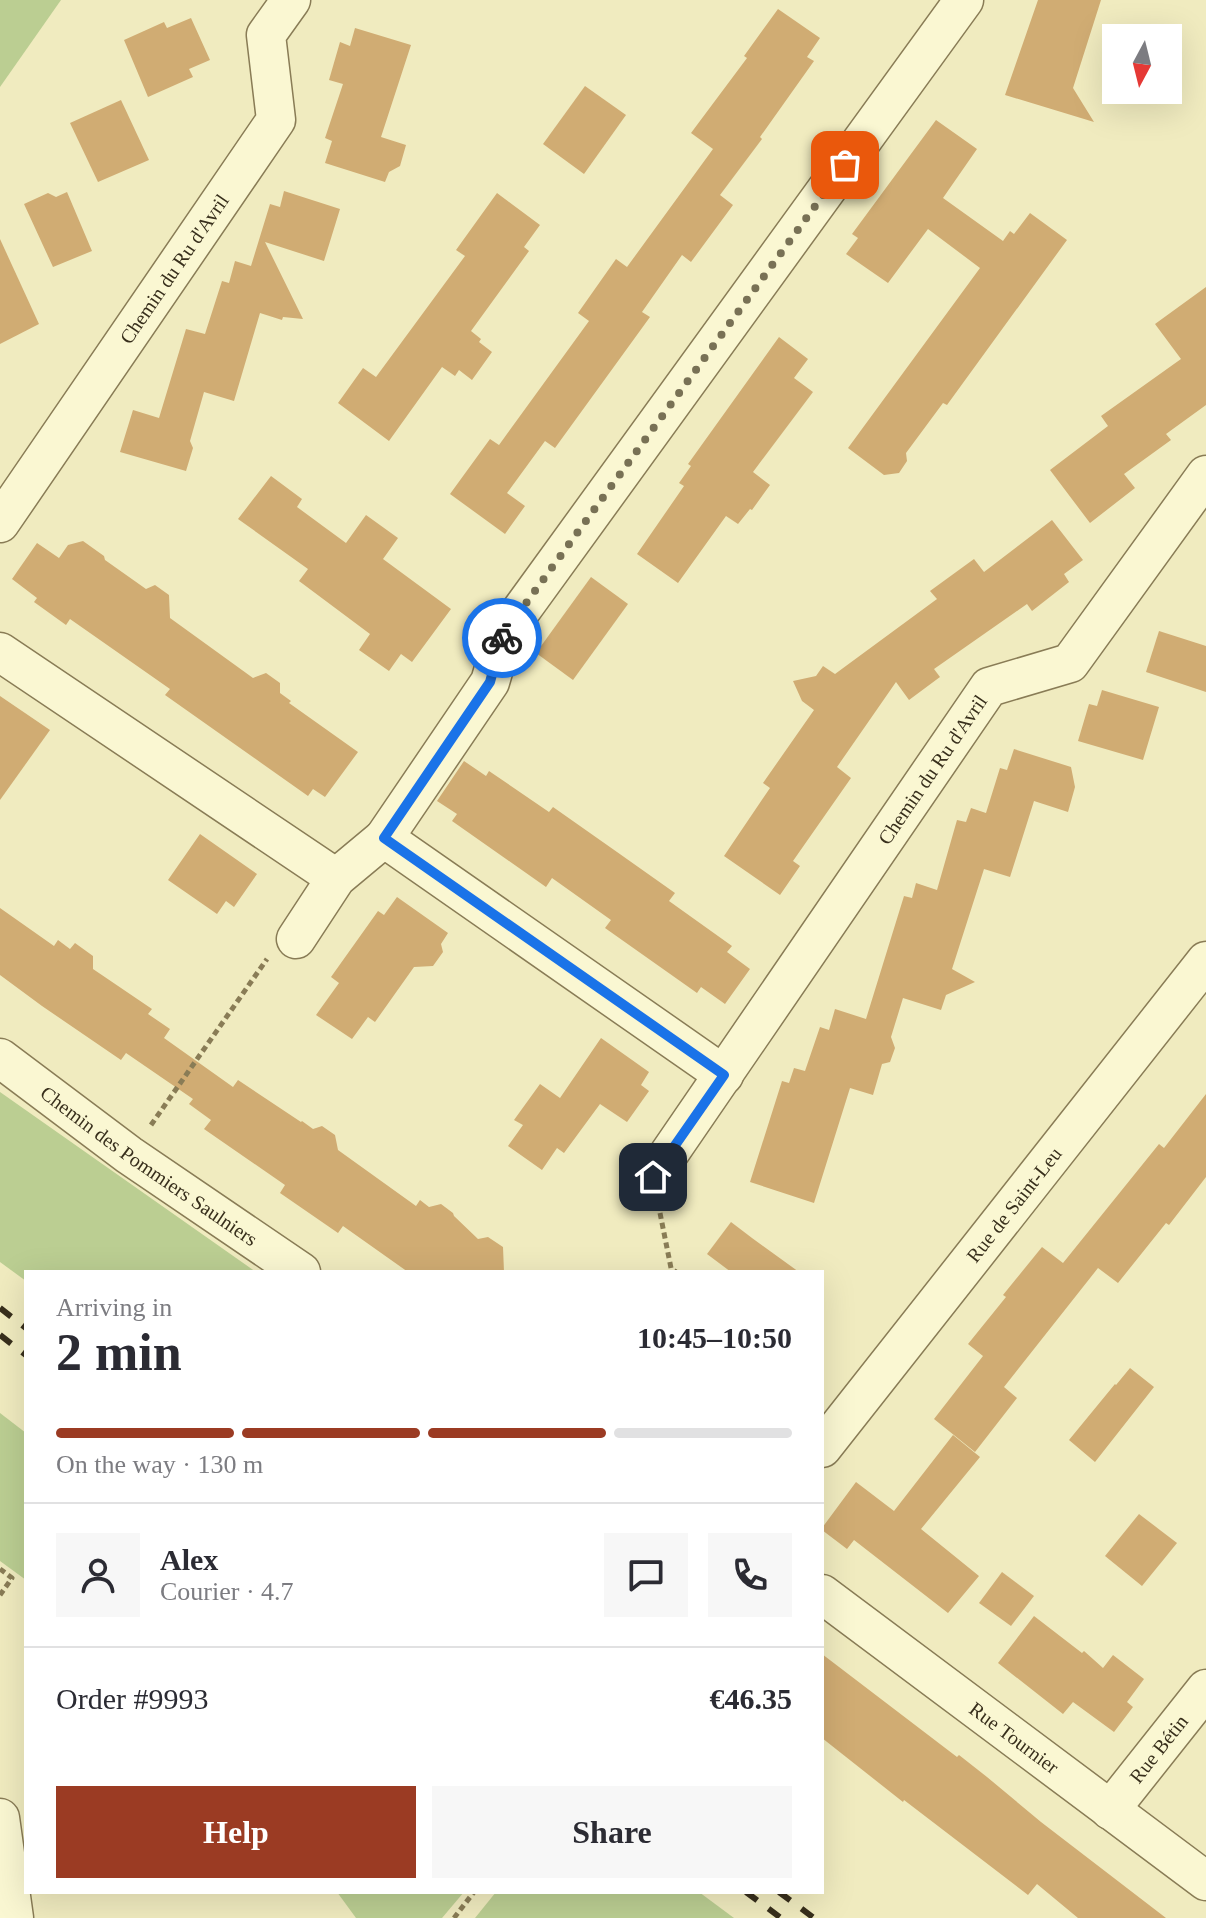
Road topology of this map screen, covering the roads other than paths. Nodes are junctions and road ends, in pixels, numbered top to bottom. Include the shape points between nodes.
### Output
1 (291, 0) edge
2 (964, 0) edge
3 (1206, 475) edge
4 (0, 523) edge
5 (0, 652) edge
6 (384, 838) junction
7 (336, 878) junction
8 (296, 939) road end
9 (1206, 961) edge
10 (0, 1058) edge
11 (724, 1075) junction
12 (653, 1177) road end
13 (298, 1270) edge
14 (824, 1445) edge
15 (824, 1596) edge
16 (1206, 1689) edge
17 (1110, 1810) junction
18 (0, 1818) edge
19 (1206, 1881) edge
20 (14, 1918) edge

1 - 4 street, Chemin du Ru d'Avril via 266,35 276,120
2 - 6 street via 504,634 490,682
3 - 11 street, Chemin du Ru d'Avril via 1070,663 989,687
5 - 7 street
6 - 7 street
6 - 11 street
7 - 8 street
9 - 14 street, Rue de Saint-Leu
10 - 13 street, Chemin des Pommiers Saulniers via 129,1155
11 - 12 street, Chemin du Ru d'Avril
15 - 17 street, Rue Tournier
16 - 17 street, Rue Bétin
17 - 19 street, Rue Tournier
18 - 20 street

